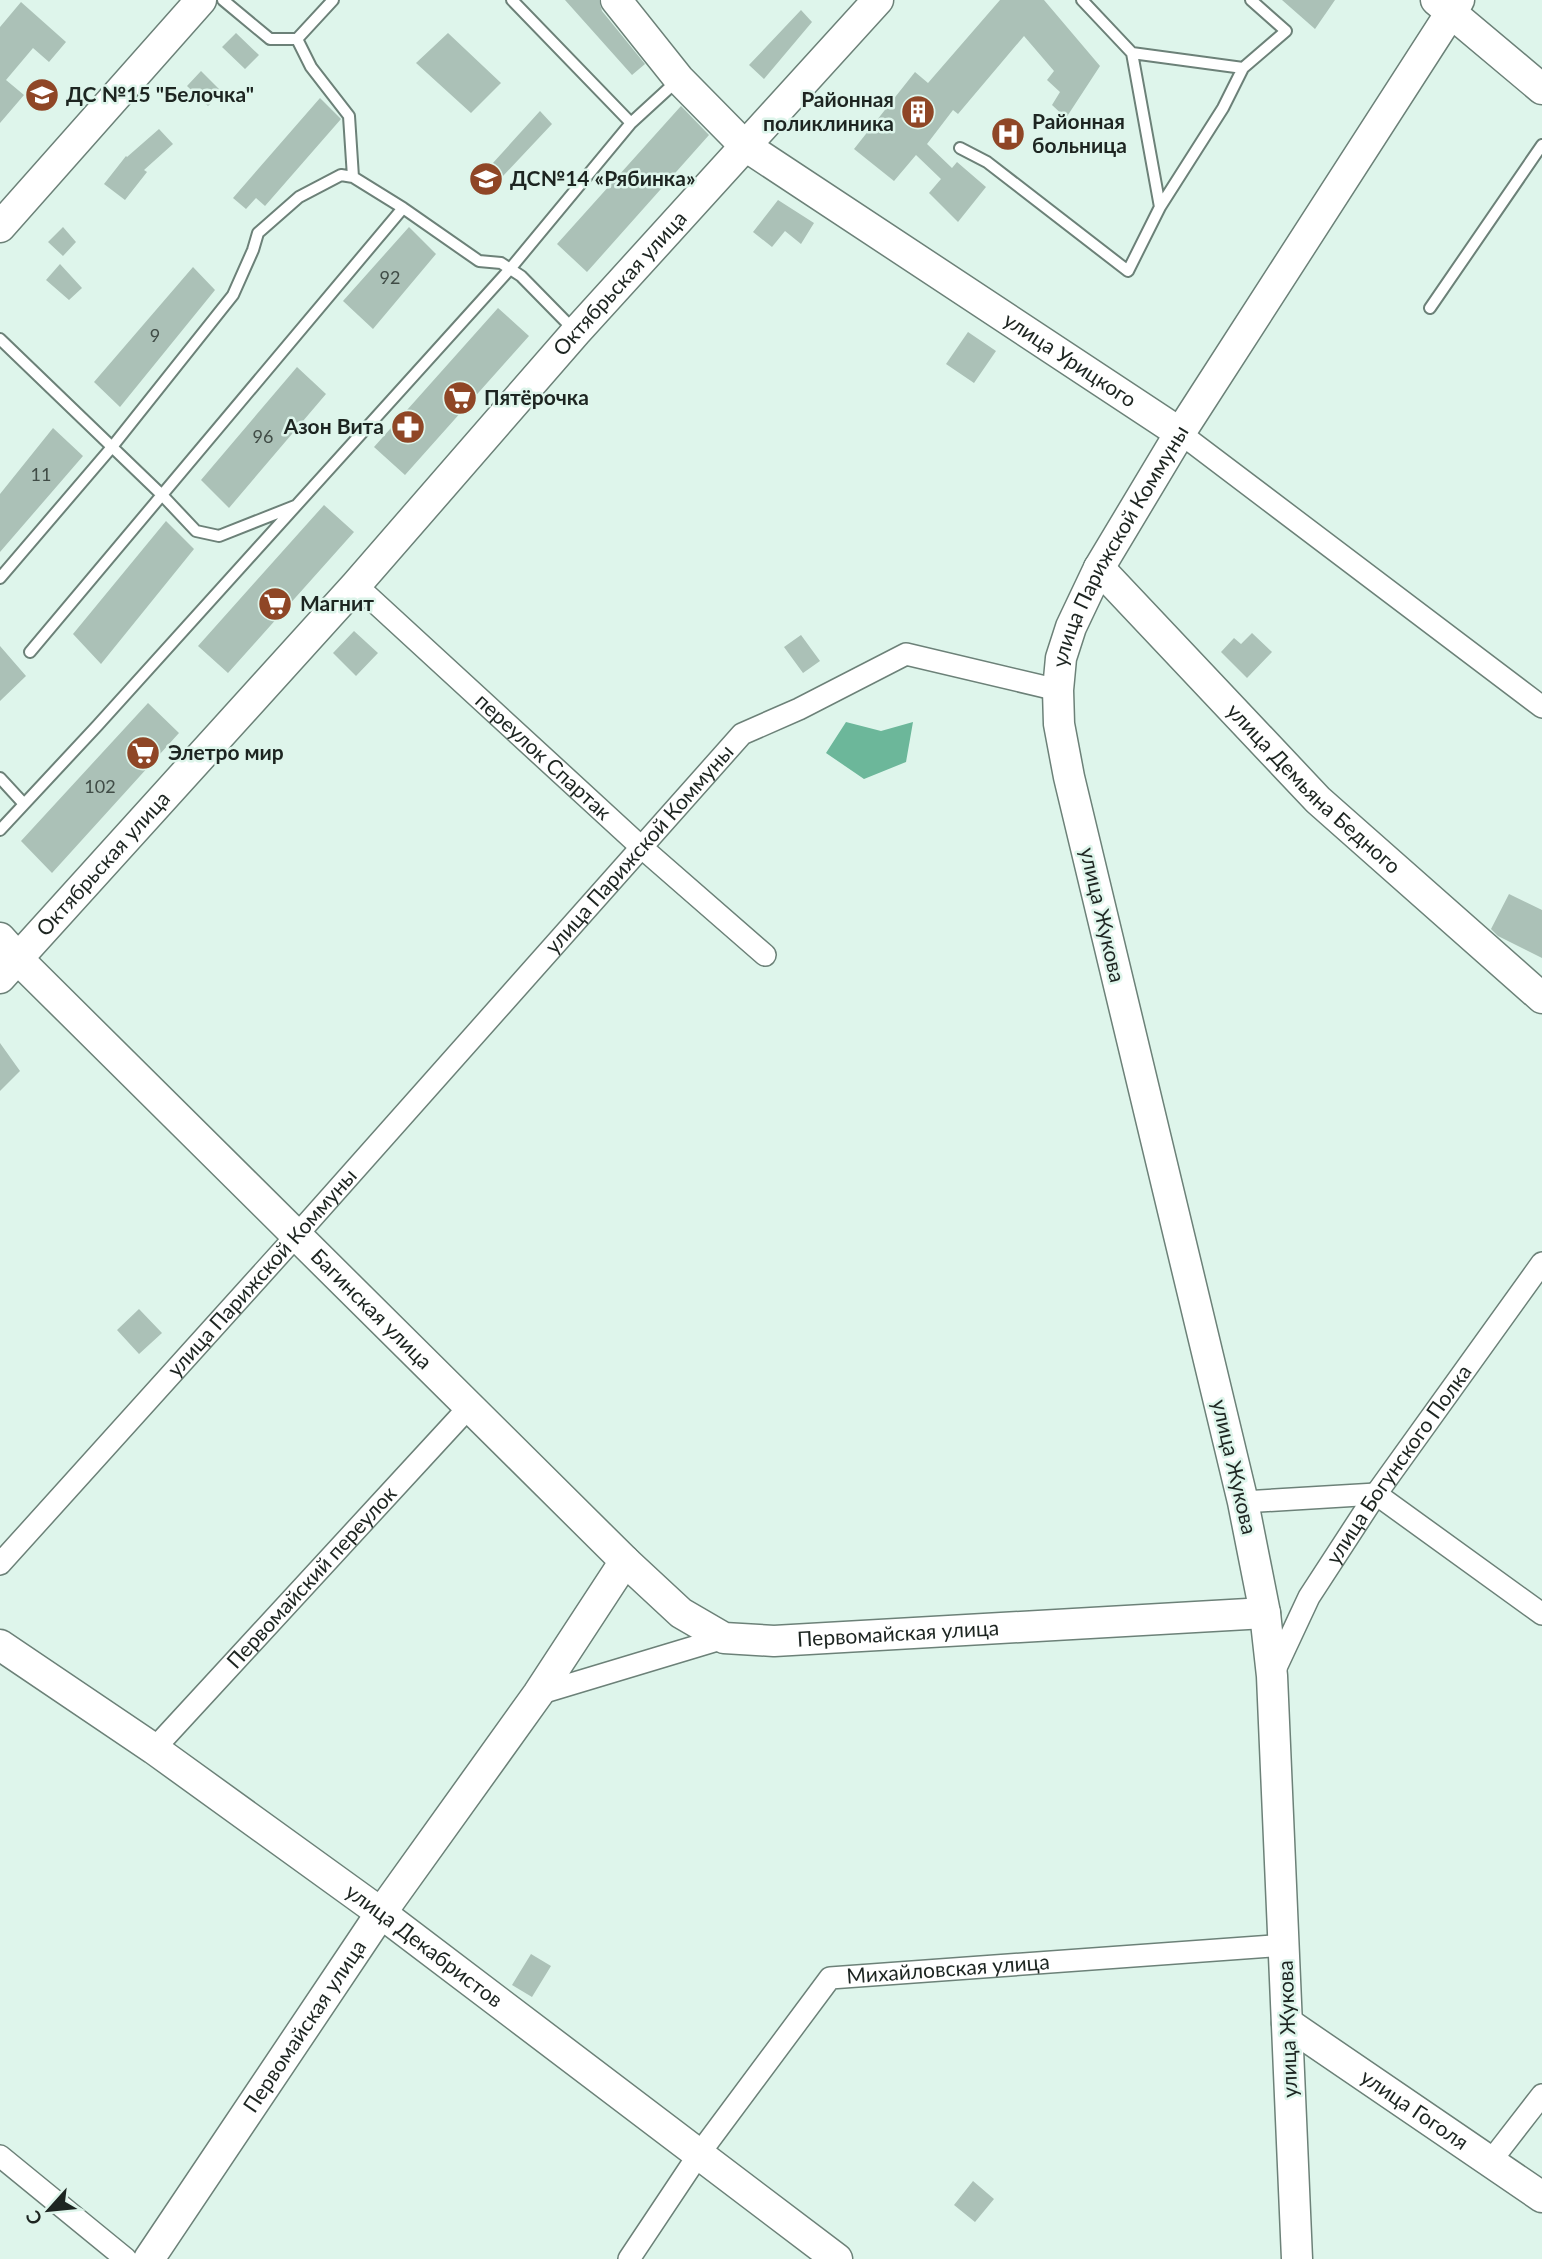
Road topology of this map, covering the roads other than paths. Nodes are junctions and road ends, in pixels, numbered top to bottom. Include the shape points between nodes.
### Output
1 (201, 0) edge
2 (223, 0) edge
3 (334, 0) edge
4 (512, 0) edge
5 (616, 0) edge
6 (878, 0) edge
7 (1083, 0) edge
8 (1251, 0) edge
9 (1449, 4) edge
10 (298, 39) junction
11 (1132, 53) junction
12 (1243, 68) junction
13 (679, 79) junction
14 (1542, 89) edge
15 (631, 124) junction
16 (744, 145) junction
17 (1542, 145) edge
18 (960, 148) dead end
19 (353, 177) junction
20 (1160, 207) junction
21 (403, 208) junction
22 (0, 227) edge
23 (510, 269) junction
24 (1430, 308) dead end
25 (576, 332) junction
26 (0, 339) edge
27 (1180, 433) junction
28 (112, 447) junction
29 (163, 496) junction
30 (298, 505) junction
31 (1099, 568) junction
32 (0, 578) edge
33 (356, 585) junction
34 (30, 652) dead end
35 (1058, 690) junction
36 (1542, 707) edge
37 (0, 778) edge
38 (24, 804) junction
39 (0, 830) edge
40 (640, 846) junction
41 (765, 955) dead end
42 (6, 958) edge
43 (1542, 998) edge
44 (296, 1236) junction
45 (1542, 1263) edge
46 (470, 1406) junction
47 (1376, 1494) junction
48 (1243, 1502) junction
49 (625, 1561) junction
50 (0, 1564) edge
51 (1265, 1613) junction
52 (1542, 1614) edge
53 (724, 1638) junction
54 (0, 1644) edge
55 (1272, 1676) junction
56 (538, 1694) junction
57 (154, 1749) junction
58 (381, 1913) junction
59 (1285, 1945) junction
60 (1287, 2023) junction
61 (1542, 2095) edge
62 (699, 2154) junction
63 (0, 2156) edge
64 (1490, 2162) junction
65 (1542, 2197) edge
66 (126, 2259) edge
67 (149, 2259) edge
68 (629, 2259) edge
69 (837, 2259) edge
70 (1297, 2259) edge

1 - 22 main road
2 - 10 lane via 270,39
3 - 10 lane
4 - 15 lane
5 - 13 main road, улица Урицкого
6 - 16 main road, Октябрьская улица
7 - 11 lane
8 - 12 lane via 1286,31
9 - 14 main road
9 - 27 main road, улица Парижской Коммуны
10 - 19 lane via 311,67 349,116
11 - 12 lane
11 - 20 lane
12 - 20 lane
13 - 15 lane
13 - 16 main road, улица Урицкого
15 - 23 lane
16 - 25 main road, Октябрьская улица
16 - 27 main road, улица Урицкого
17 - 24 lane
18 - 20 lane via 987,162 1128,271
19 - 21 lane
19 - 28 lane via 341,174 299,197 258,233 233,295
21 - 23 lane via 479,261 501,263
21 - 29 lane
23 - 25 lane
23 - 30 lane
25 - 33 main road, Октябрьская улица
26 - 28 lane
27 - 31 main road, улица Парижской Коммуны
27 - 36 street, улица Урицкого
28 - 29 lane
28 - 32 lane
29 - 30 lane via 196,531 219,536
29 - 34 lane
30 - 38 lane
31 - 35 main road, улица Парижской Коммуны via 1071,627 1061,658
31 - 43 main road, улица Демьяна Бедного via 1318,800
33 - 40 street, переулок Спартак
33 - 42 main road, Октябрьская улица
35 - 40 street, улица Парижской Коммуны via 906,654 742,734
35 - 48 main road, улица Жукова via 1069,777
37 - 38 lane
38 - 39 lane
40 - 41 street, переулок Спартак
40 - 44 street, улица Парижской Коммуны
42 - 44 main road, Багинская улица
44 - 46 main road, Багинская улица
44 - 50 street, улица Парижской Коммуны
45 - 47 street, улица Богунского Полка
46 - 49 main road, Багинская улица
46 - 57 street, Первомайский переулок
47 - 48 street
47 - 52 street
47 - 55 street, улица Богунского Полка via 1309,1597
48 - 51 main road, улица Жукова
49 - 53 main road, Багинская улица via 681,1613
49 - 56 main road, Первомайская улица
51 - 53 main road, Первомайская улица via 774,1642
51 - 55 main road, улица Жукова
53 - 56 street, Первомайская улица
54 - 57 main road, улица Декабристов
55 - 59 main road, улица Жукова
56 - 58 main road, Первомайская улица
57 - 58 main road, улица Декабристов
58 - 62 main road, улица Декабристов
58 - 67 main road, Первомайская улица
59 - 60 main road, улица Жукова
59 - 62 street, Михайловская улица via 830,1978
60 - 64 main road, улица Гоголя
60 - 70 main road, улица Жукова
61 - 64 street
62 - 68 street, Михайловская улица
62 - 69 main road, улица Декабристов
63 - 66 street
64 - 65 main road, улица Гоголя

